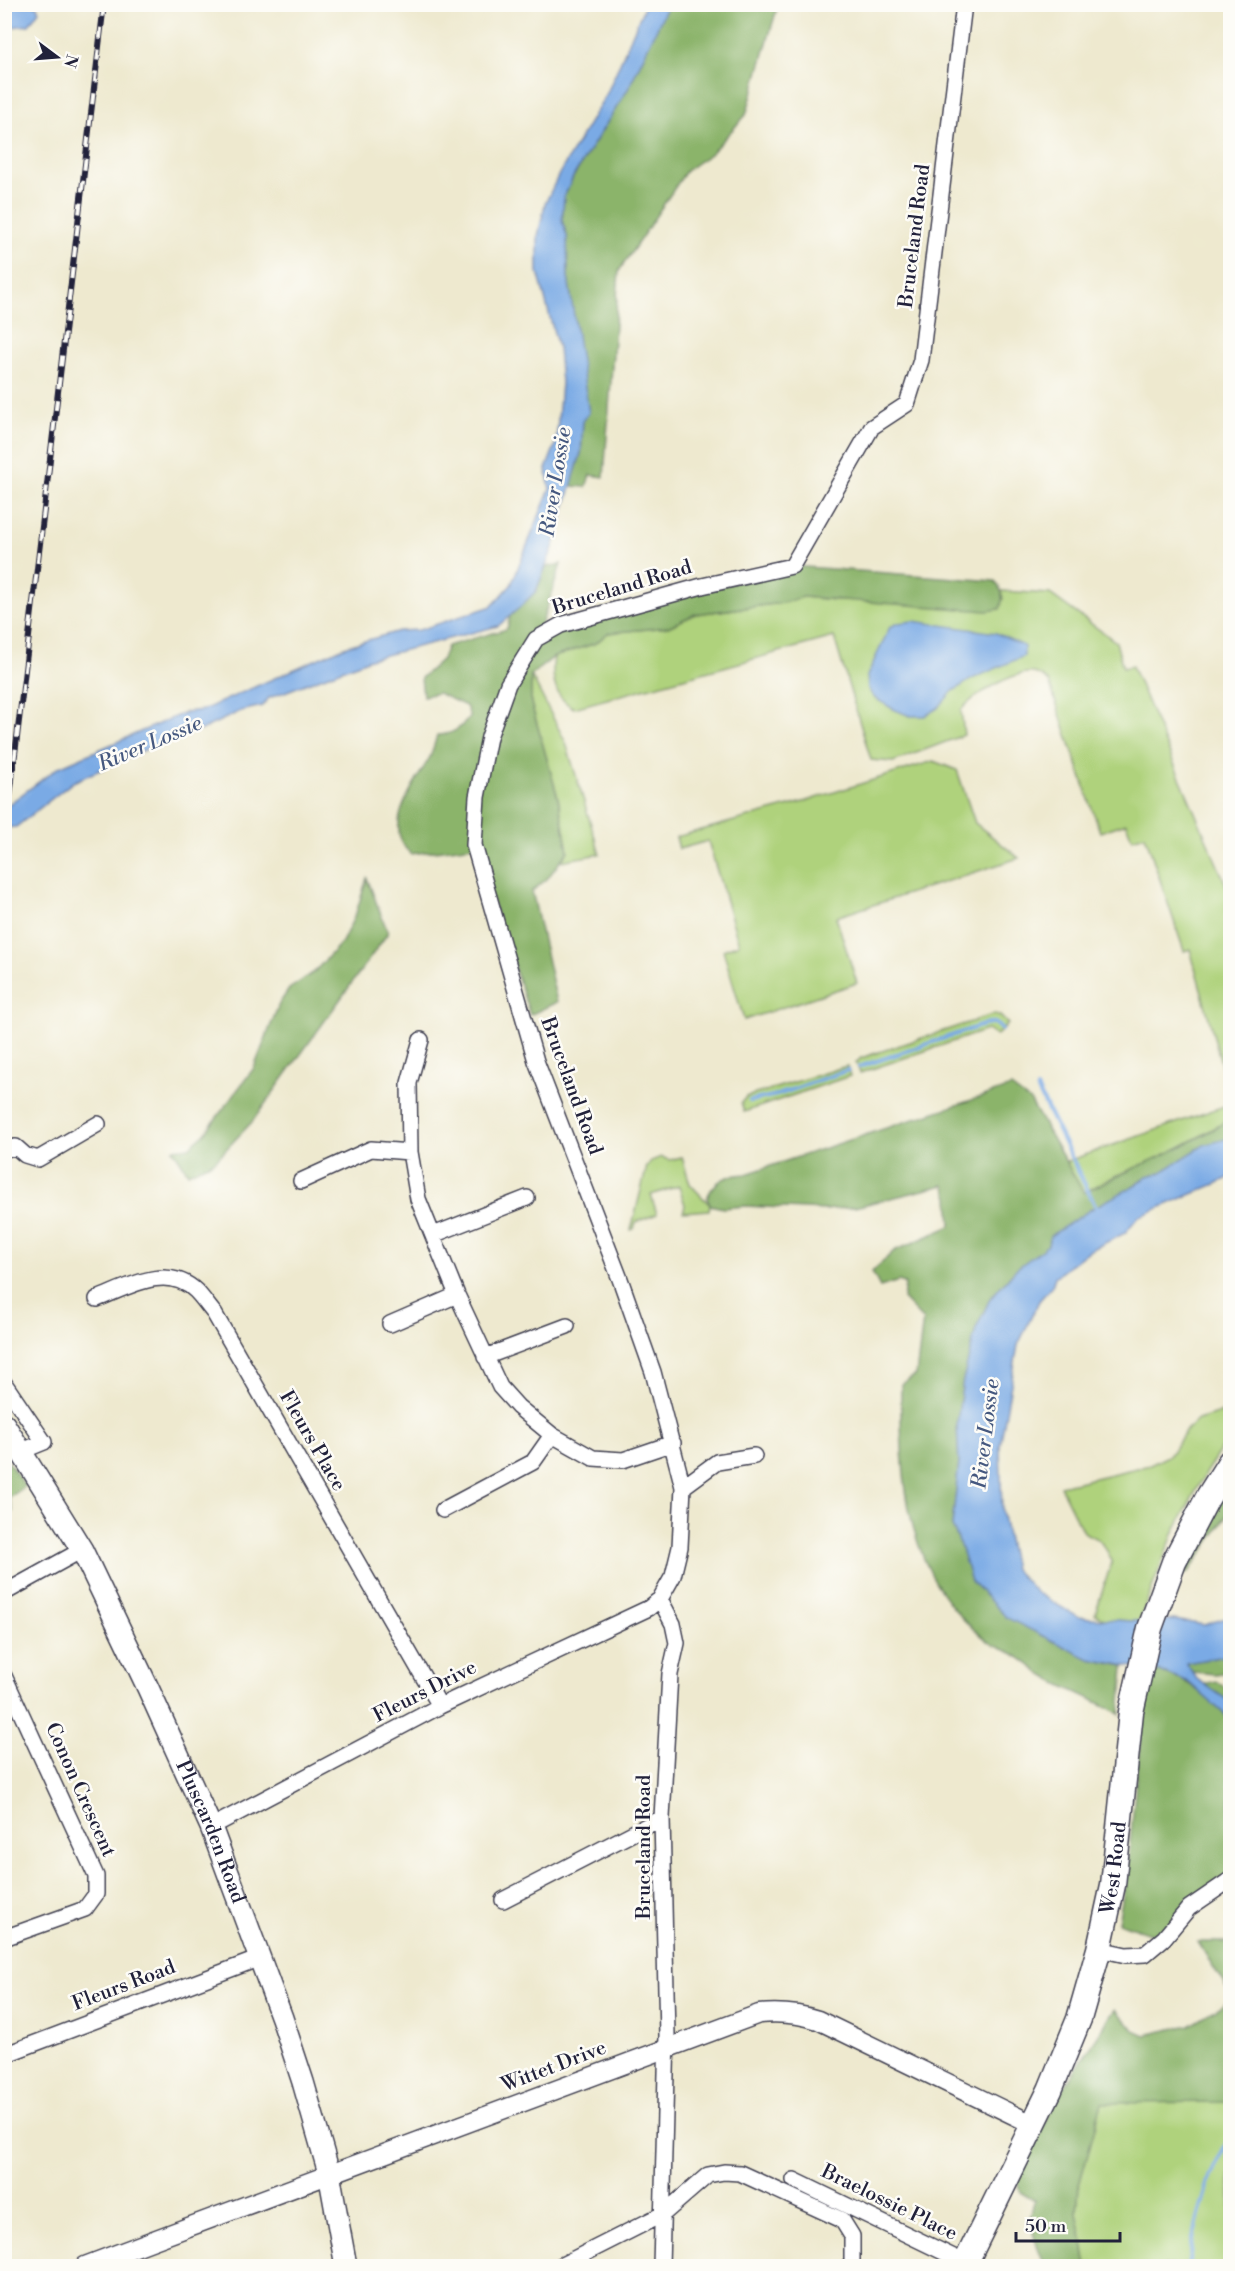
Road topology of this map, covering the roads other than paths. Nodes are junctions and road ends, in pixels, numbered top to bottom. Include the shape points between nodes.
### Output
1 (964, 4) edge
2 (421, 1040) dead end
3 (98, 1124) dead end
4 (4, 1149) edge
5 (410, 1152) junction
6 (301, 1181) dead end
7 (527, 1198) dead end
8 (433, 1234) junction
9 (457, 1295) junction
10 (97, 1299) dead end
11 (390, 1323) dead end
12 (567, 1326) dead end
13 (486, 1357) junction
14 (4, 1383) edge
15 (4, 1424) edge
16 (552, 1435) junction
17 (672, 1443) junction
18 (22, 1451) junction
19 (754, 1456) dead end
20 (1230, 1462) edge
21 (683, 1487) junction
22 (443, 1510) dead end
23 (82, 1550) junction
24 (4, 1593) edge
25 (660, 1599) junction
26 (4, 1676) edge
27 (440, 1706) junction
28 (662, 1818) junction
29 (211, 1827) junction
30 (1230, 1880) edge
31 (503, 1900) dead end
32 (4, 1938) edge
33 (1099, 1949) junction
34 (260, 1958) junction
35 (667, 2049) junction
36 (4, 2055) edge
37 (1032, 2124) junction
38 (329, 2173) junction
39 (794, 2180) dead end
40 (663, 2214) junction
41 (965, 2265) edge
42 (85, 2266) edge
43 (346, 2266) edge
44 (560, 2266) edge
45 (661, 2266) edge
46 (852, 2266) edge

1 - 17 street, Bruceland Road via 921,360 907,404 873,427 792,566 561,625 536,639 508,684 489,737 477,797 474,845 536,1061 620,1279 653,1372
2 - 5 street via 409,1083
3 - 4 street via 38,1159 16,1147
5 - 6 street via 371,1149
5 - 8 street via 418,1199
7 - 8 street
8 - 9 street
9 - 11 street
9 - 13 street
10 - 27 street, Fleurs Place via 153,1278 176,1279 195,1290 214,1313
12 - 13 street
13 - 16 street via 500,1387
14 - 18 street via 44,1442
15 - 18 main road, Pluscarden Road
16 - 17 street via 593,1458 623,1461
16 - 22 street via 533,1462
17 - 21 street, Bruceland Road
18 - 23 main road, Pluscarden Road
19 - 21 street via 717,1462
20 - 33 highway, West Road via 1174,1562 1150,1628 1129,1728 1113,1885
21 - 25 street, Bruceland Road via 680,1547
23 - 24 street
23 - 29 main road, Pluscarden Road
25 - 27 street, Fleurs Drive
25 - 28 street, Bruceland Road via 673,1624 677,1643 670,1674
26 - 32 street, Conon Crescent via 96,1876 96,1894 85,1909
27 - 29 street, Fleurs Drive
28 - 31 street
28 - 35 street, Bruceland Road
29 - 34 main road, Pluscarden Road
30 - 33 street via 1189,1908 1145,1954 1126,1955
33 - 37 highway, West Road via 1079,2019
34 - 36 street, Fleurs Road
34 - 38 main road, Pluscarden Road
35 - 37 street, Wittet Drive via 759,2014 800,2014 838,2028
35 - 38 street, Wittet Drive
35 - 40 street, Bruceland Road
37 - 41 highway, West Road
38 - 42 street, Wittet Drive
38 - 43 main road, Pluscarden Road
39 - 41 street, Braelossie Place
40 - 44 street
40 - 45 street, Bruceland Road
40 - 46 street via 708,2175 740,2173 842,2220 852,2235

